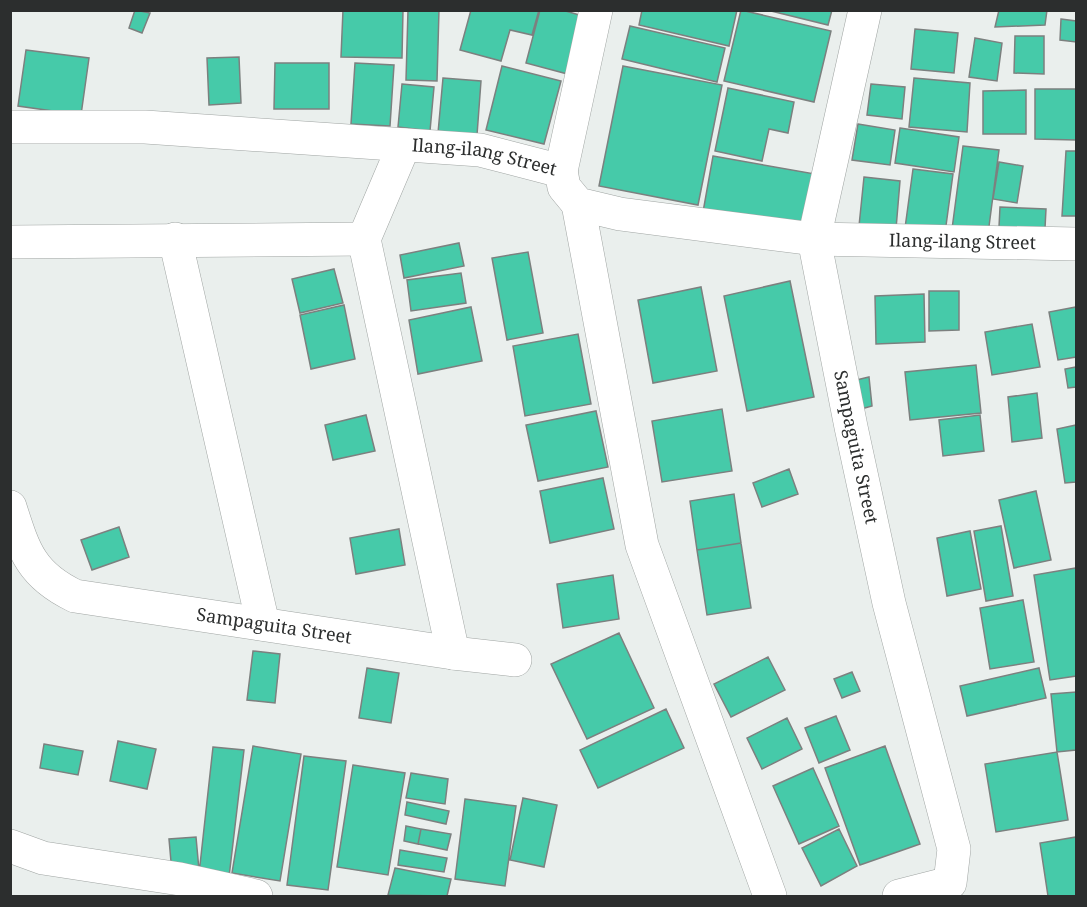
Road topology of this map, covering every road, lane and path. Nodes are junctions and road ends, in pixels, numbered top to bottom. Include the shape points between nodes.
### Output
1 (596, 10) edge
2 (865, 10) edge
3 (10, 127) edge
4 (404, 145) junction
5 (561, 171) junction
6 (578, 204) junction
7 (175, 239) junction
8 (364, 239) junction
9 (814, 239) junction
10 (10, 242) edge
11 (1077, 244) edge
12 (10, 507) edge
13 (263, 624) junction
14 (453, 653) junction
15 (515, 660) dead end
16 (10, 846) edge
17 (256, 897) edge
18 (770, 897) edge
19 (898, 897) edge

1 - 5 street
2 - 9 street, Sampaguita Street
3 - 4 street, Ilang-ilang Street via 145,127
4 - 5 street, Ilang-ilang Street via 480,150
4 - 8 street
5 - 6 street, Ilang-ilang Street via 564,187
6 - 9 street, Ilang-ilang Street via 620,214
6 - 18 street via 642,545
7 - 8 street
7 - 10 street
7 - 13 street
8 - 14 street
9 - 11 street, Ilang-ilang Street
9 - 19 street, Sampaguita Street via 889,603 954,849 950,883
12 - 13 street, Sampaguita Street via 27,554 40,574 75,596
13 - 14 street, Sampaguita Street
14 - 15 street, Sampaguita Street
16 - 17 street via 43,858 180,879

